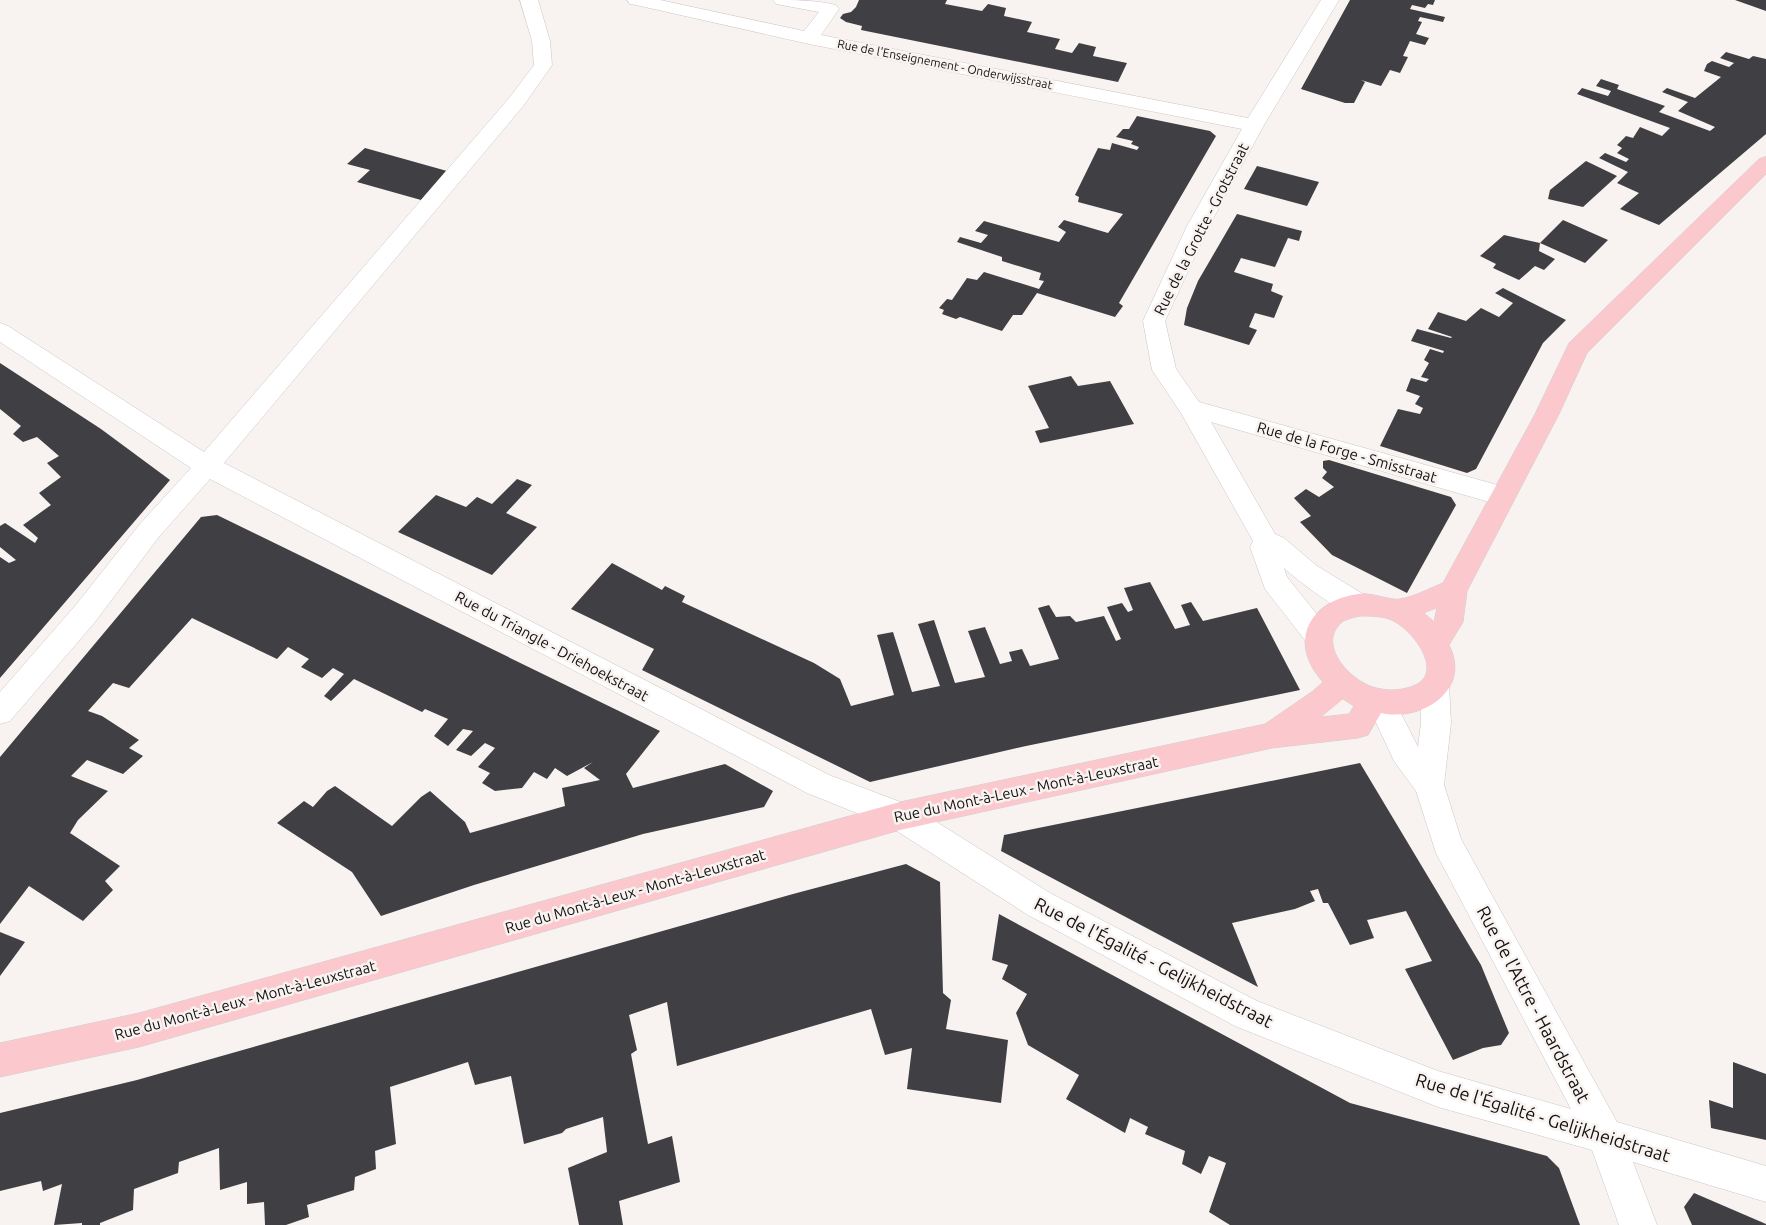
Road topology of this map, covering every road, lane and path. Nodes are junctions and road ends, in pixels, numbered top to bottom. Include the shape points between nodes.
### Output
1 (529, 0) edge
2 (636, 0) edge
3 (782, 0) edge
4 (1330, 0) edge
5 (675, 4) edge
6 (809, 38) junction
7 (1254, 125) junction
8 (1766, 163) edge
9 (0, 331) edge
10 (1191, 408) junction
11 (207, 466) junction
12 (1503, 496) junction
13 (1266, 541) junction
14 (1453, 591) junction
15 (1358, 605) junction
16 (1399, 611) junction
17 (1318, 636) junction
18 (1435, 642) junction
19 (1340, 684) junction
20 (1435, 685) junction
21 (1376, 701) junction
22 (0, 712) edge
23 (1272, 735) junction
24 (1429, 785) junction
25 (900, 816) junction
26 (0, 1060) edge
27 (1605, 1136) junction
28 (1766, 1184) edge
29 (1638, 1225) edge

1 - 11 street via 541,41 543,65 517,101
2 - 5 street, Rue de l'Enseignement - Onderwijsstraat
3 - 6 street via 830,9
4 - 7 street, Rue de la Grotte - Grotstraat
5 - 6 street, Rue de l'Enseignement - Onderwijsstraat
6 - 7 street, Rue de l'Enseignement - Onderwijsstraat
7 - 10 street, Rue de la Grotte - Grotstraat via 1198,226 1154,321 1164,370
8 - 12 main road via 1577,349 1548,414
9 - 11 street, Rue du Triangle - Driehoekstraat
10 - 12 street, Rue de la Forge - Smisstraat
10 - 13 street, Rue de la Grotte - Grotstraat
11 - 22 street
11 - 25 street, Rue du Triangle - Driehoekstraat via 818,784
12 - 14 main road
13 - 15 street, Rue de la Grotte - Grotstraat via 1307,573
13 - 17 street, Rue de la Grotte - Grotstraat via 1263,547 1274,582
14 - 16 main road
14 - 18 main road via 1450,622
15 - 16 main road via 1378,605
15 - 17 main road via 1333,614 1323,624
16 - 18 main road via 1415,621
17 - 19 main road via 1322,660
18 - 20 main road via 1441,658 1441,672
19 - 21 main road
19 - 23 main road, Rue du Mont-à-Leux - Mont-à-Leuxstraat via 1323,700
20 - 21 main road via 1423,696 1412,700 1396,703
20 - 24 street, Rue de l'Attre - Haardstraat via 1436,723
21 - 23 main road, Rue du Mont-à-Leux - Mont-à-Leuxstraat via 1358,726
21 - 24 street, Rue de l'Attre - Haardstraat via 1409,759
23 - 25 main road, Rue du Mont-à-Leux - Mont-à-Leuxstraat
24 - 27 street, Rue de l'Attre - Haardstraat via 1447,842
25 - 26 main road, Rue du Mont-à-Leux - Mont-à-Leuxstraat via 139,1030
25 - 27 street, Rue de l'Égalité - Gelijkheidstraat via 1039,904 1247,1014 1438,1089
27 - 28 street, Rue de l'Égalité - Gelijkheidstraat
27 - 29 street, Rue de l'Attre - Haardstraat

